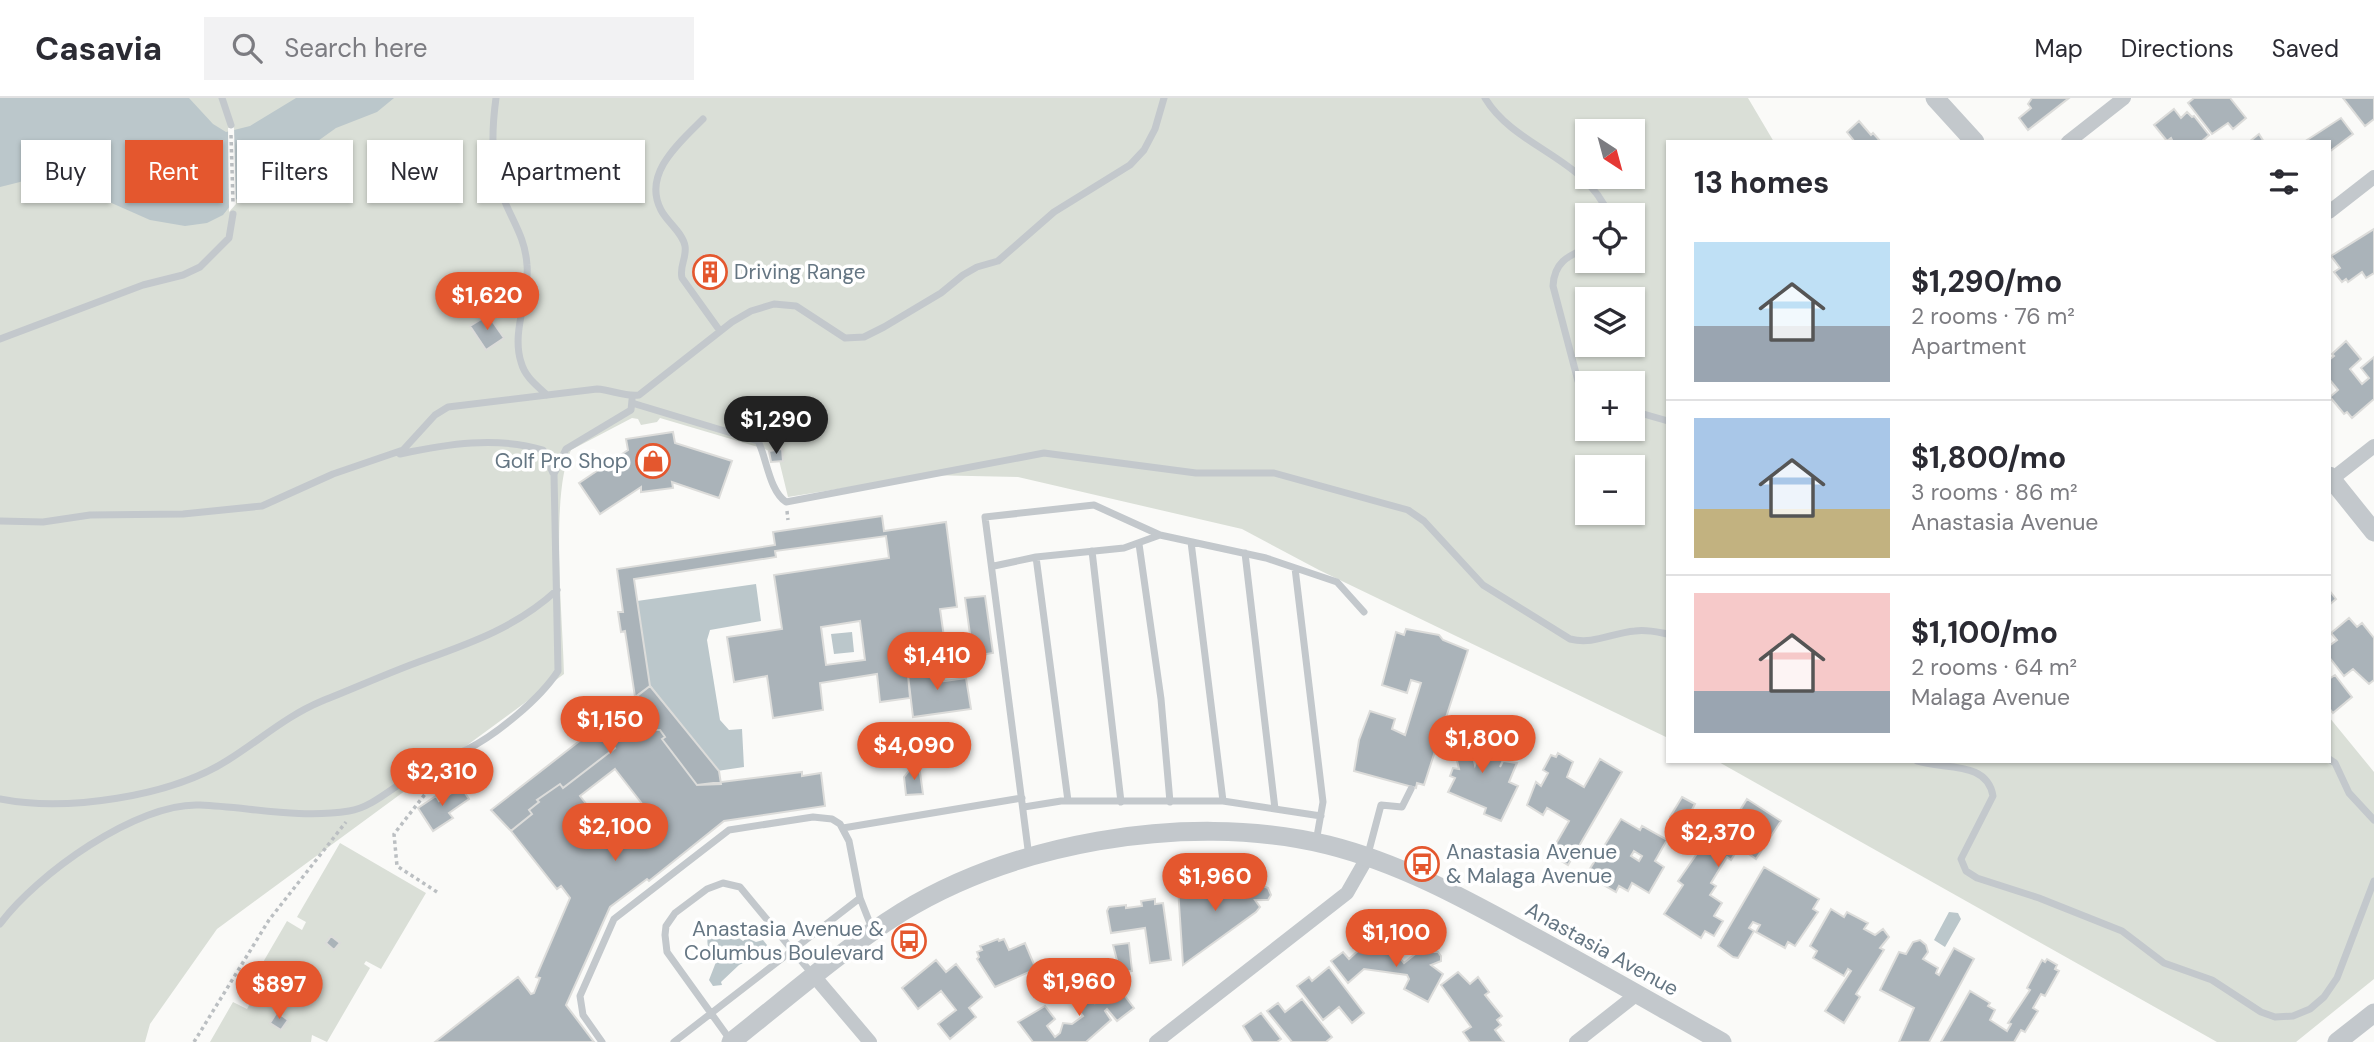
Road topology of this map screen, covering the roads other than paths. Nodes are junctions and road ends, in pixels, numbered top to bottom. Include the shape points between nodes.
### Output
1 (222, 98) edge
2 (496, 98) edge
3 (1164, 98) edge
4 (1485, 98) edge
5 (1935, 98) edge
6 (2124, 98) edge
7 (703, 119) dead end
8 (231, 125) road end
9 (1973, 140) edge
10 (2071, 140) edge
11 (2374, 177) edge
12 (1602, 203) edge
13 (2331, 210) edge
14 (233, 214) road end
15 (1575, 253) edge
16 (720, 331) junction
17 (0, 338) edge
18 (1576, 371) edge
19 (547, 396) junction
20 (632, 400) junction
21 (1645, 414) edge
22 (1666, 420) edge
23 (2374, 446) edge
24 (388, 457) junction
25 (554, 474) junction
26 (2331, 478) edge
27 (0, 521) edge
28 (2374, 532) edge
29 (1160, 536) junction
30 (1191, 542) junction
31 (1139, 544) junction
32 (1092, 551) junction
33 (1245, 554) junction
34 (1036, 557) junction
35 (994, 566) junction
36 (1295, 568) junction
37 (556, 590) junction
38 (1364, 611) dead end
39 (1666, 634) edge
40 (2331, 760) edge
41 (1926, 763) edge
42 (1411, 789) dead end
43 (1022, 798) junction
44 (0, 799) edge
45 (1068, 801) junction
46 (1223, 801) junction
47 (1121, 802) junction
48 (1170, 802) junction
49 (1024, 807) junction
50 (1275, 809) junction
51 (1321, 816) junction
52 (2374, 820) edge
53 (843, 828) junction
54 (1316, 843) junction
55 (1029, 857) junction
56 (1367, 858) junction
57 (2374, 881) edge
58 (860, 898) junction
59 (0, 925) edge
60 (873, 932) junction
61 (792, 950) junction
62 (814, 976) junction
63 (1637, 994) junction
64 (712, 1012) junction
65 (2374, 1013) edge
66 (2349, 1038) edge
67 (602, 1042) edge
68 (674, 1042) edge
69 (731, 1042) edge
70 (870, 1042) edge
71 (1156, 1042) edge
72 (1576, 1042) edge
73 (1722, 1042) edge

1 - 8 lane
2 - 19 lane via 495,168 500,191 523,241 527,267 520,359 525,375
3 - 16 lane via 1149,139 1130,165 1054,212 998,261 977,267 884,327 864,337 845,338 796,306 775,304 751,311
4 - 12 lane via 1508,126 1577,172
5 - 9 street
6 - 10 street
7 - 16 lane via 666,160 656,180 655,195 685,244 682,278
11 - 13 street
14 - 17 lane via 229,238 200,267
15 - 18 lane via 1553,273 1553,286
16 - 20 lane
19 - 20 lane via 597,389 614,390
19 - 24 lane via 448,407 425,425 415,440
20 - 25 lane via 631,410 615,422 566,449
20 - 39 lane via 758,441 777,496 786,502 1044,453 1196,473 1273,473 1300,479 1408,510 1483,584 1570,639 1584,643 1634,631
21 - 22 lane
23 - 26 street
24 - 25 lane via 458,444 523,444 543,450
24 - 27 lane via 243,510
25 - 37 lane
26 - 28 street
29 - 30 lane
29 - 31 lane
29 - 35 lane via 1094,505 985,517
30 - 33 lane
30 - 46 lane
31 - 32 lane
31 - 48 lane
32 - 34 lane
32 - 47 lane
33 - 36 lane
33 - 50 lane
34 - 35 lane
34 - 45 lane
35 - 43 lane
36 - 38 lane via 1337,582
36 - 51 lane
37 - 44 lane via 534,611 482,640 284,718 226,761 182,780 94,802
37 - 59 lane via 558,671 545,691 469,748 355,810 278,813 174,806 123,828 70,861 34,886
40 - 52 lane via 2349,793
41 - 57 lane via 1982,775 1991,786 1993,796 1961,859 1966,871 2122,931 2164,963 2212,980 2275,1017 2310,1009 2337,978
42 - 56 lane via 1402,807 1381,806
43 - 49 lane
43 - 53 lane
45 - 47 lane
45 - 49 lane
46 - 48 lane
46 - 50 lane
47 - 48 lane
49 - 55 lane
50 - 51 lane
51 - 54 lane
53 - 58 lane
53 - 67 lane via 832,819 813,817 729,830 626,906 605,936 580,996 583,1015
54 - 55 street, Anastasia Avenue via 1259,834 1159,833
54 - 56 street, Anastasia Avenue
55 - 60 street, Anastasia Avenue via 936,894
56 - 63 street, Anastasia Avenue via 1466,900
56 - 71 street via 1347,893
58 - 60 lane
58 - 61 lane
60 - 62 street, Anastasia Avenue
61 - 62 lane
61 - 64 lane
61 - 64 lane via 747,893 723,883 707,889 666,926 667,952
62 - 69 street, Anastasia Avenue
62 - 70 street
63 - 72 street
63 - 73 street, Anastasia Avenue
64 - 68 lane
64 - 69 lane
65 - 66 street

